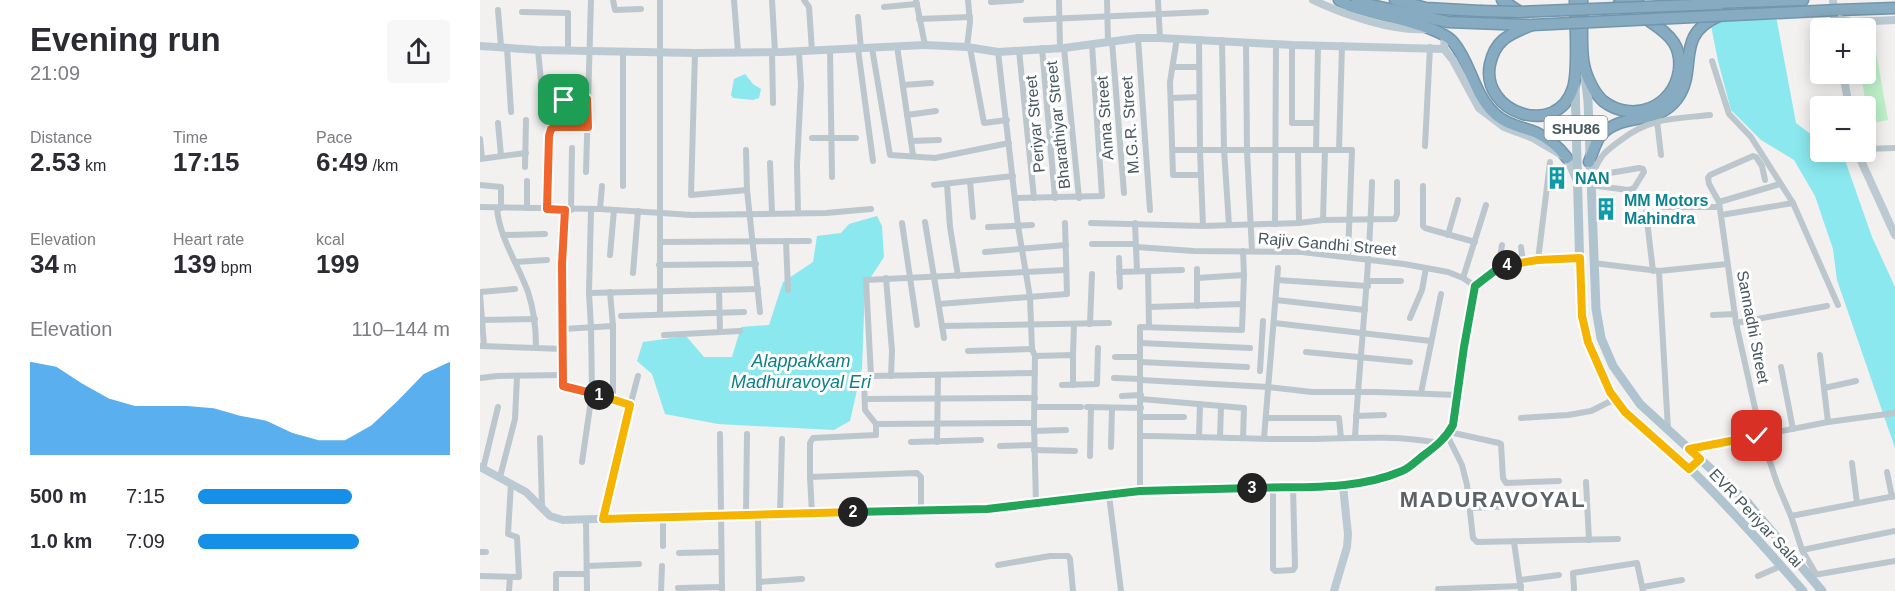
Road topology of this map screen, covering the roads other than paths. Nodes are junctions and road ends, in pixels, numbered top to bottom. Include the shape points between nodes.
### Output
1 (591, 0) edge
2 (613, 0) edge
3 (660, 0) edge
4 (734, 0) edge
5 (772, 0) edge
6 (779, 0) edge
7 (804, 0) edge
8 (968, 0) edge
9 (1021, 0) edge
10 (1059, 0) edge
11 (1107, 0) edge
12 (1158, 0) edge
13 (1313, 0) edge
14 (1339, 0) edge
15 (1348, 0) edge
16 (1395, 0) edge
17 (1502, 0) edge
18 (1575, 0) edge
19 (1582, 0) edge
20 (1638, 0) edge
21 (1697, 0) edge
22 (1803, 0) edge
23 (916, 2) edge
24 (991, 2) dead end
25 (1719, 4) junction
26 (884, 7) dead end
27 (1895, 8) edge
28 (641, 9) dead end
29 (1600, 9) junction
30 (1835, 9) edge
31 (498, 10) dead end
32 (522, 12) dead end
33 (1206, 12) dead end
34 (1520, 12) junction
35 (1159, 14) junction
36 (1722, 15) junction
37 (858, 17) dead end
38 (970, 17) junction
39 (1107, 17) junction
40 (920, 19) junction
41 (1059, 19) junction
42 (1026, 20) dead end
43 (1646, 20) junction
44 (1895, 20) edge
45 (1532, 25) junction
46 (1430, 28) junction
47 (1445, 36) junction
48 (1138, 38) junction
49 (1160, 38) junction
50 (1177, 38) junction
51 (1199, 39) junction
52 (1222, 40) junction
53 (1110, 42) junction
54 (1246, 42) junction
55 (1276, 44) junction
56 (925, 45) junction
57 (1092, 45) junction
58 (1292, 45) junction
59 (1318, 45) junction
60 (1342, 45) junction
61 (480, 46) edge
62 (504, 46) junction
63 (897, 46) junction
64 (968, 47) junction
65 (1430, 47) junction
66 (872, 48) junction
67 (1042, 48) junction
68 (1062, 48) junction
69 (1444, 48) junction
70 (859, 49) junction
71 (538, 50) junction
72 (830, 50) junction
73 (1019, 50) junction
74 (568, 51) junction
75 (590, 51) junction
76 (623, 51) junction
77 (661, 51) junction
78 (812, 51) junction
79 (738, 52) junction
80 (773, 52) junction
81 (799, 52) junction
82 (998, 52) junction
83 (695, 53) junction
84 (1712, 61) dead end
85 (1584, 65) junction
86 (1173, 67) junction
87 (1199, 68) junction
88 (1575, 74) junction
89 (568, 83) dead end
90 (931, 83) dead end
91 (541, 84) junction
92 (903, 85) junction
93 (1199, 97) junction
94 (1171, 98) junction
95 (587, 99) junction
96 (773, 103) dead end
97 (936, 111) dead end
98 (511, 112) dead end
99 (907, 115) junction
100 (1625, 115) junction
101 (1710, 115) dead end
102 (526, 120) dead end
103 (1007, 120) junction
104 (1657, 121) junction
105 (498, 123) dead end
106 (1316, 123) junction
107 (588, 127) junction
108 (812, 138) dead end
109 (831, 138) junction
110 (856, 138) dead end
111 (480, 139) edge
112 (939, 140) dead end
113 (911, 141) junction
114 (1009, 143) junction
115 (1425, 146) dead end
116 (572, 148) dead end
117 (1895, 148) edge
118 (1224, 149) junction
119 (1876, 149) edge
120 (746, 150) dead end
121 (1173, 150) junction
122 (1275, 150) junction
123 (1298, 150) junction
124 (1316, 150) junction
125 (1325, 150) junction
126 (1339, 150) junction
127 (1200, 151) junction
128 (1247, 151) junction
129 (526, 153) junction
130 (913, 155) junction
131 (1661, 155) dead end
132 (501, 156) junction
133 (1567, 158) junction
134 (481, 159) edge
135 (873, 161) dead end
136 (1550, 162) dead end
137 (1589, 162) junction
138 (1862, 162) edge
139 (770, 163) dead end
140 (525, 167) dead end
141 (586, 172) dead end
142 (1604, 174) dead end
143 (1201, 175) junction
144 (1013, 176) junction
145 (832, 177) dead end
146 (1766, 180) dead end
147 (527, 181) dead end
148 (970, 181) junction
149 (1372, 182) dead end
150 (1397, 182) dead end
151 (1577, 182) junction
152 (1590, 182) junction
153 (947, 184) junction
154 (1780, 184) junction
155 (480, 185) edge
156 (934, 185) dead end
157 (602, 186) dead end
158 (623, 186) dead end
159 (1423, 186) dead end
160 (747, 190) junction
161 (1124, 193) dead end
162 (1016, 198) junction
163 (1034, 198) junction
164 (1055, 198) junction
165 (1079, 198) junction
166 (1458, 200) dead end
167 (1793, 203) junction
168 (1486, 205) dead end
169 (1719, 205) junction
170 (480, 207) edge
171 (1662, 207) dead end
172 (499, 208) junction
173 (527, 208) junction
174 (547, 209) junction
175 (591, 209) junction
176 (600, 209) junction
177 (871, 209) dead end
178 (568, 210) junction
179 (614, 210) junction
180 (638, 211) junction
181 (661, 212) junction
182 (1646, 212) dead end
183 (772, 213) junction
184 (798, 213) junction
185 (750, 214) junction
186 (1721, 215) junction
187 (973, 217) dead end
188 (1323, 220) junction
189 (1349, 220) junction
190 (1371, 221) junction
191 (925, 222) dead end
192 (902, 223) dead end
193 (1065, 223) dead end
194 (1091, 223) dead end
195 (1135, 223) junction
196 (1148, 223) junction
197 (1299, 223) junction
198 (1275, 224) junction
199 (1032, 225) dead end
200 (1229, 225) junction
201 (1250, 225) junction
202 (1018, 226) junction
203 (1203, 226) junction
204 (988, 227) dead end
205 (545, 234) dead end
206 (503, 235) junction
207 (1448, 235) junction
208 (1895, 235) edge
209 (786, 241) junction
210 (809, 241) dead end
211 (661, 242) junction
212 (1475, 242) junction
213 (754, 243) junction
214 (1092, 244) dead end
215 (1066, 245) junction
216 (1136, 245) junction
217 (1502, 245) dead end
218 (1521, 247) dead end
219 (1023, 249) junction
220 (1243, 251) junction
221 (1251, 251) junction
222 (985, 252) dead end
223 (609, 255) dead end
224 (1348, 257) junction
225 (1119, 258) dead end
226 (1580, 258) junction
227 (547, 260) dead end
228 (1370, 260) junction
229 (1538, 260) junction
230 (515, 262) junction
231 (1523, 262) junction
232 (1593, 263) junction
233 (756, 264) junction
234 (1727, 264) junction
235 (659, 265) junction
236 (1506, 265) junction
237 (1278, 268) dead end
238 (1426, 268) junction
239 (1197, 269) dead end
240 (1066, 270) junction
241 (1182, 270) dead end
242 (1137, 271) junction
243 (1148, 271) junction
244 (1656, 271) junction
245 (1119, 272) junction
246 (633, 273) dead end
247 (1027, 273) junction
248 (1092, 274) dead end
249 (1244, 275) junction
250 (935, 276) junction
251 (958, 276) junction
252 (910, 277) junction
253 (886, 278) junction
254 (1197, 278) junction
255 (1463, 278) junction
256 (1277, 280) junction
257 (1401, 281) dead end
258 (1368, 284) junction
259 (1475, 286) junction
260 (1120, 287) dead end
261 (516, 289) dead end
262 (758, 289) junction
263 (719, 290) junction
264 (788, 290) dead end
265 (660, 291) junction
266 (610, 292) junction
267 (480, 293) edge
268 (589, 293) junction
269 (1440, 294) dead end
270 (1030, 297) junction
271 (1276, 300) junction
272 (939, 304) junction
273 (1243, 304) junction
274 (1838, 305) dead end
275 (1197, 306) junction
276 (1827, 306) dead end
277 (1149, 307) junction
278 (1365, 310) junction
279 (744, 312) dead end
280 (760, 312) dead end
281 (719, 313) junction
282 (660, 314) junction
283 (1735, 314) junction
284 (1713, 315) dead end
285 (621, 316) dead end
286 (1410, 318) dead end
287 (535, 319) junction
288 (482, 320) junction
289 (1263, 321) dead end
290 (1109, 323) dead end
291 (1274, 323) junction
292 (1736, 323) junction
293 (1074, 324) junction
294 (1090, 324) junction
295 (917, 325) dead end
296 (1031, 325) junction
297 (613, 326) junction
298 (942, 326) junction
299 (591, 327) junction
300 (1149, 327) junction
301 (563, 329) junction
302 (740, 331) dead end
303 (720, 332) junction
304 (1362, 334) junction
305 (664, 335) dead end
306 (944, 338) dead end
307 (1431, 341) junction
308 (1140, 344) junction
309 (482, 346) edge
310 (536, 347) junction
311 (1262, 347) junction
312 (1098, 348) dead end
313 (1250, 348) dead end
314 (1271, 348) junction
315 (563, 349) junction
316 (968, 351) dead end
317 (1034, 352) junction
318 (1306, 352) dead end
319 (1073, 355) junction
320 (1820, 355) dead end
321 (1115, 357) dead end
322 (1360, 358) junction
323 (1140, 360) junction
324 (1410, 362) dead end
325 (1247, 367) dead end
326 (1781, 367) dead end
327 (1260, 371) dead end
328 (1035, 373) junction
329 (563, 375) junction
330 (938, 375) junction
331 (639, 376) dead end
332 (891, 376) junction
333 (517, 377) junction
334 (480, 378) edge
335 (864, 378) dead end
336 (1114, 378) dead end
337 (1141, 380) junction
338 (1856, 381) dead end
339 (1062, 385) dead end
340 (1073, 385) junction
341 (1268, 387) junction
342 (1824, 388) junction
343 (1357, 392) junction
344 (592, 393) junction
345 (1421, 393) junction
346 (1457, 395) junction
347 (1122, 396) dead end
348 (1141, 397) junction
349 (1035, 398) junction
350 (613, 399) junction
351 (865, 399) junction
352 (937, 399) junction
353 (1615, 399) junction
354 (1200, 404) junction
355 (630, 405) junction
356 (498, 407) dead end
357 (1035, 407) junction
358 (1087, 407) junction
359 (1221, 407) junction
360 (1112, 408) junction
361 (1141, 408) junction
362 (1895, 413) edge
363 (1384, 415) dead end
364 (1356, 416) junction
365 (1141, 417) junction
366 (1184, 417) dead end
367 (1521, 417) dead end
368 (1266, 418) junction
369 (1828, 422) junction
370 (1034, 423) junction
371 (876, 424) junction
372 (937, 424) junction
373 (1792, 429) junction
374 (1066, 430) dead end
375 (1668, 430) junction
376 (1034, 431) junction
377 (1448, 433) junction
378 (720, 434) dead end
379 (747, 434) dead end
380 (1141, 436) junction
381 (1759, 436) junction
382 (1199, 437) junction
383 (1220, 437) junction
384 (1355, 437) junction
385 (540, 438) dead end
386 (1243, 438) junction
387 (1264, 438) junction
388 (1341, 438) junction
389 (782, 439) dead end
390 (981, 440) dead end
391 (911, 442) dead end
392 (937, 442) junction
393 (1439, 443) junction
394 (1000, 446) dead end
395 (1111, 447) dead end
396 (1034, 448) junction
397 (1689, 449) junction
398 (1075, 451) dead end
399 (1090, 456) dead end
400 (1700, 459) junction
401 (582, 462) dead end
402 (1852, 463) dead end
403 (481, 468) edge
404 (1689, 469) junction
405 (1887, 472) dead end
406 (500, 477) junction
407 (810, 477) junction
408 (1559, 481) dead end
409 (1586, 482) dead end
410 (511, 483) junction
411 (1344, 486) junction
412 (1273, 487) junction
413 (1293, 487) junction
414 (1140, 491) junction
415 (1109, 495) junction
416 (1893, 496) edge
417 (1857, 503) junction
418 (1036, 504) junction
419 (542, 506) junction
420 (1511, 506) dead end
421 (1470, 508) junction
422 (921, 509) junction
423 (780, 514) junction
424 (812, 514) junction
425 (746, 515) junction
426 (759, 515) junction
427 (721, 516) junction
428 (1791, 516) junction
429 (663, 517) junction
430 (603, 519) junction
431 (586, 520) junction
432 (1895, 531) edge
433 (1618, 539) dead end
434 (1589, 540) junction
435 (1514, 542) junction
436 (663, 546) dead end
437 (1802, 550) junction
438 (721, 552) junction
439 (679, 553) dead end
440 (1895, 561) edge
441 (639, 564) dead end
442 (553, 565) dead end
443 (587, 566) junction
444 (662, 566) dead end
445 (998, 566) dead end
446 (1781, 566) junction
447 (556, 574) junction
448 (586, 574) junction
449 (1559, 575) dead end
450 (1814, 575) junction
451 (480, 576) edge
452 (1758, 576) dead end
453 (510, 577) junction
454 (802, 579) dead end
455 (1682, 580) dead end
456 (759, 582) junction
457 (1521, 586) edge
458 (678, 588) dead end
459 (722, 589) edge
460 (1438, 589) dead end
461 (1481, 589) edge
462 (1574, 589) dead end
463 (1643, 589) edge
464 (509, 591) edge
465 (556, 591) edge
466 (587, 591) edge
467 (661, 591) edge
468 (759, 591) edge
469 (1073, 591) edge
470 (1121, 591) edge
471 (1334, 591) edge
472 (1803, 591) edge
473 (1822, 591) edge

1 - 75 street
2 - 28 street via 617,10
3 - 77 street
4 - 79 street
5 - 6 street
5 - 80 street
7 - 78 street via 809,7
8 - 38 street
9 - 24 street
10 - 41 street, Bharathiyar Street
11 - 39 street, Anna Street
12 - 35 street
13 - 46 street via 1333,10 1378,22 1415,30
14 - 46 highway
15 - 45 highway via 1448,22
16 - 34 highway, bridge via 1426,8
17 - 34 highway
18 - 88 highway, SHU86
19 - 85 highway, SHU86
20 - 29 highway, bridge
21 - 25 highway, bridge
22 - 25 highway
23 - 26 street
23 - 40 street
25 - 29 highway, bridge
27 - 30 highway
29 - 34 highway, bridge
30 - 36 highway, bridge
30 - 44 street via 1852,22
31 - 62 street
32 - 74 street via 568,13
33 - 35 street
35 - 39 street
35 - 49 street
36 - 43 highway, bridge
36 - 100 highway via 1706,22 1696,34 1689,48 1684,87 1670,107 1644,119
37 - 70 street
38 - 40 street
38 - 64 street
39 - 41 street
39 - 53 street, Anna Street
40 - 56 street
41 - 42 street
41 - 68 street, Bharathiyar Street
43 - 45 highway, bridge
43 - 100 highway via 1674,43 1679,57 1678,74 1667,98 1645,111
45 - 88 highway via 1496,47 1489,74 1504,105 1524,115 1554,112 1568,99
46 - 47 highway
47 - 69 street
47 - 133 highway via 1453,41 1479,93 1495,114 1542,136
48 - 49 street
48 - 53 street
48 - 196 street, M.G.R. Street
49 - 50 street
50 - 51 street
50 - 86 street
51 - 52 street
51 - 87 street
52 - 54 street
52 - 118 street
53 - 57 street
53 - 161 street, Anna Street
54 - 55 street
54 - 128 street
55 - 58 street
55 - 122 street
56 - 63 street
56 - 64 street
57 - 68 street
57 - 165 street via 1102,196
58 - 59 street
58 - 106 street via 1292,123
59 - 60 street
59 - 106 street
60 - 65 street
60 - 126 street
61 - 62 street
62 - 71 street
62 - 98 street
63 - 66 street
63 - 92 street
64 - 82 street
64 - 103 street via 984,123
65 - 69 street
65 - 115 street
66 - 70 street
66 - 130 street via 889,153
67 - 68 street
67 - 73 street
67 - 164 street, Periyar Street
68 - 165 street, Bharathiyar Street
69 - 133 street via 1479,108 1504,127
70 - 72 street
70 - 135 street
71 - 74 street
71 - 91 street
72 - 78 street
72 - 109 street
73 - 82 street
73 - 163 street
74 - 75 street
75 - 76 street
75 - 95 street
76 - 77 street
76 - 158 street
77 - 83 street
77 - 181 street
78 - 81 street
79 - 80 street
79 - 83 street
80 - 81 street
80 - 96 street
81 - 184 street
82 - 103 street
83 - 160 street via 691,195
84 - 154 street via 1729,114 1751,137
85 - 100 highway via 1594,91
85 - 137 main road, SHU86
86 - 87 street
86 - 94 street
87 - 93 street
88 - 151 main road, SHU86
89 - 91 street
90 - 92 street
91 - 95 street via 543,102
92 - 99 street
93 - 94 street
93 - 127 street
94 - 121 street
95 - 107 street
97 - 99 street
99 - 113 street
100 - 137 highway via 1602,134
101 - 104 street
102 - 129 street
103 - 114 street
104 - 131 street
104 - 152 street via 1642,125 1606,150
105 - 132 street
106 - 124 street
107 - 141 street
107 - 174 street via 551,129
108 - 109 street
109 - 110 street
109 - 145 street
111 - 134 street
112 - 113 street
113 - 130 street
114 - 130 street via 935,158
114 - 144 street
116 - 178 street
117 - 119 street
118 - 127 street
118 - 128 street
118 - 200 street
120 - 160 street
121 - 127 street
121 - 143 street via 1173,175
122 - 123 street
122 - 128 street
122 - 198 street
123 - 124 street
123 - 197 street
124 - 125 street
125 - 126 street
125 - 188 street
126 - 189 street via 1352,150
127 - 143 street
128 - 201 street
129 - 132 street
129 - 140 street
132 - 134 street
133 - 151 street
136 - 229 street
137 - 152 main road, EVR Periyar Salai / SHU86
138 - 208 street
139 - 183 street
142 - 152 street via 1639,168 1644,172 1634,188 1628,190
143 - 203 street
144 - 148 street
144 - 162 street
146 - 169 street, Sannadhi Street via 1762,166 1753,156 1710,175 1709,184
147 - 173 street
148 - 153 street
148 - 187 street
149 - 190 street
150 - 190 street via 1396,217
151 - 226 main road, EVR Periyar Salai / SHU86
152 - 232 main road, EVR Periyar Salai / SHU86
153 - 156 street
153 - 251 street
154 - 167 street
154 - 169 street
155 - 172 street via 501,187
157 - 176 street
159 - 207 street via 1423,226
160 - 185 street
162 - 163 street
162 - 202 street
163 - 164 street
164 - 165 street
166 - 207 street
167 - 186 street
167 - 274 street
168 - 212 street
169 - 171 street
169 - 186 street, Sannadhi Street
170 - 172 street
172 - 173 street
172 - 206 street
173 - 174 street
174 - 178 street
175 - 176 street
175 - 178 street
175 - 268 street
176 - 179 street
177 - 184 street
178 - 301 street
179 - 180 street
179 - 223 street
180 - 181 street
180 - 246 street
181 - 185 street
181 - 211 street
182 - 244 street
183 - 184 street
183 - 185 street
185 - 213 street
186 - 234 street, Sannadhi Street
188 - 189 street
188 - 197 street
189 - 190 street
189 - 224 street
190 - 228 street
191 - 250 street
192 - 252 street
193 - 215 street
194 - 195 street
195 - 196 street
195 - 216 street
196 - 203 street
197 - 198 street
198 - 201 street
199 - 202 street
200 - 201 street
200 - 203 street
201 - 221 street
202 - 204 street
202 - 219 street
205 - 206 street
206 - 230 street
207 - 212 street
209 - 210 street
209 - 213 street
209 - 264 street
211 - 213 street
211 - 235 street
212 - 255 street
213 - 233 street
214 - 216 street, Rajiv Gandhi Street
215 - 219 street
215 - 240 street
216 - 220 street, Rajiv Gandhi Street
216 - 242 street
217 - 236 street
218 - 231 street
219 - 222 street
219 - 247 street
220 - 221 street, Rajiv Gandhi Street
220 - 249 street
221 - 224 street, Rajiv Gandhi Street
224 - 228 street, Rajiv Gandhi Street
225 - 245 street
226 - 229 street
226 - 353 main road, EVR Periyar Salai / SHU86 via 1581,313 1588,342
227 - 230 street
228 - 238 street, Rajiv Gandhi Street
228 - 258 street
229 - 231 street
230 - 287 street
231 - 236 street
232 - 244 street
232 - 375 main road, EVR Periyar Salai / SHU86 via 1601,338 1613,366 1640,404
233 - 235 street
233 - 262 street
234 - 244 street
234 - 283 street, Sannadhi Street
235 - 265 street
236 - 259 street
237 - 256 street
238 - 255 street, Rajiv Gandhi Street
238 - 286 street
239 - 254 street
240 - 247 street
240 - 270 street via 1066,294
241 - 243 street
242 - 243 street
242 - 245 street
243 - 277 street
244 - 375 street
245 - 260 street
247 - 251 street
247 - 270 street
248 - 294 street
249 - 254 street
249 - 273 street
250 - 251 street
250 - 252 street
250 - 272 street
252 - 253 street
252 - 295 street
253 - 332 street
253 - 332 street via 865,281 870,372 872,376
254 - 275 street
255 - 259 street, Rajiv Gandhi Street
256 - 258 street
256 - 271 street
257 - 258 street
258 - 278 street
259 - 346 street
261 - 267 street
262 - 263 street
262 - 280 street
263 - 265 street
263 - 281 street
265 - 266 street
265 - 282 street
266 - 268 street
266 - 297 street
267 - 288 street
268 - 299 street
269 - 307 street
270 - 272 street
270 - 296 street
271 - 278 street
271 - 291 street
272 - 298 street
273 - 275 street
273 - 300 street via 1242,330
275 - 277 street
276 - 292 street
277 - 300 street
278 - 304 street
279 - 281 street
281 - 282 street
281 - 303 street
282 - 285 street
283 - 284 street
283 - 292 street, Sannadhi Street
287 - 288 street
287 - 310 street
288 - 309 street
289 - 311 street
290 - 294 street
291 - 304 street
291 - 314 street
292 - 381 street, Sannadhi Street
293 - 294 street
293 - 296 street
293 - 319 street
296 - 298 street
296 - 317 street
297 - 299 street
297 - 350 street
298 - 306 street
299 - 301 street
299 - 344 street
300 - 308 street via 1140,327
301 - 315 street
302 - 303 street
303 - 305 street
304 - 307 street
304 - 322 street
307 - 345 street
308 - 313 street
308 - 323 street
309 - 310 street
310 - 315 street
311 - 314 street
311 - 327 street
312 - 340 street via 1097,384
314 - 341 street
315 - 329 street
316 - 317 street
317 - 319 street
317 - 328 street
318 - 322 street
319 - 340 street
320 - 342 street
321 - 323 street
322 - 324 street
322 - 343 street
323 - 325 street
323 - 337 street
326 - 373 street
328 - 330 street
328 - 349 street
329 - 333 street
329 - 344 street via 563,386
330 - 332 street
330 - 352 street
331 - 355 street
333 - 334 street
333 - 406 street via 514,419
335 - 351 street
336 - 337 street
337 - 341 street
337 - 348 street
338 - 342 street
339 - 340 street
341 - 343 street
341 - 368 street
342 - 369 street
343 - 345 street
343 - 364 street
344 - 350 street
344 - 401 street
345 - 346 street
346 - 377 street via 1453,425
347 - 348 street
348 - 354 street
348 - 361 street
349 - 352 street
349 - 357 street
350 - 355 street
351 - 352 street
351 - 371 street via 867,415
352 - 372 street
353 - 367 street via 1592,411
353 - 404 main road, EVR Periyar Salai / SHU86
354 - 359 street
354 - 382 street
355 - 430 street
356 - 403 street
357 - 358 street
357 - 370 street
358 - 360 street
358 - 399 street
359 - 383 street
359 - 386 street via 1244,408
360 - 361 street
360 - 395 street
361 - 365 street
362 - 369 street
363 - 364 street
364 - 384 street
365 - 366 street
365 - 380 street
368 - 387 street
368 - 388 street via 1340,418
369 - 373 street
370 - 372 street
370 - 376 street
371 - 372 street
371 - 407 street via 873,436 813,438
372 - 392 street
373 - 381 street
374 - 376 street
375 - 397 main road, EVR Periyar Salai / SHU86
376 - 396 street
377 - 393 street
377 - 408 street via 1499,443 1506,483
377 - 421 street via 1462,465
378 - 427 street
379 - 425 street
380 - 382 street
380 - 414 street
381 - 397 street
381 - 428 street, Sannadhi Street
382 - 383 street
383 - 386 street
384 - 388 street
384 - 393 street
385 - 419 street
386 - 387 street
387 - 388 street
389 - 423 street
390 - 392 street
391 - 392 street
393 - 411 street via 1405,470
394 - 396 street
396 - 398 street
396 - 418 street
397 - 400 main road, EVR Periyar Salai / SHU86
400 - 404 main road
400 - 450 main road, EVR Periyar Salai / SHU86
402 - 417 street
403 - 406 street
404 - 446 main road, EVR Periyar Salai / SHU86
405 - 416 street
406 - 410 street
407 - 422 street via 917,473 921,477
407 - 424 street
409 - 434 street
410 - 419 street
410 - 453 street via 508,534 517,537 519,577
411 - 413 street
411 - 471 street via 1347,547
412 - 413 street
412 - 413 street via 1273,571 1295,567
412 - 414 street
414 - 415 street
415 - 418 street
415 - 470 street
416 - 417 street
417 - 428 street
418 - 422 street
419 - 431 street via 556,519
420 - 421 street
421 - 435 street via 1474,540
422 - 424 street
423 - 424 street
423 - 426 street
425 - 426 street
425 - 427 street
426 - 456 street
427 - 429 street
427 - 438 street
428 - 437 street, Sannadhi Street
429 - 430 street
429 - 436 street
430 - 431 street
431 - 443 street
432 - 437 street
433 - 434 street
434 - 435 street
435 - 457 street
437 - 450 street, Sannadhi Street
438 - 439 street
438 - 459 street
440 - 450 street
441 - 443 street
442 - 447 street
443 - 448 street
444 - 467 street
445 - 469 street via 1068,556
446 - 452 street
446 - 472 main road, EVR Periyar Salai / SHU86
447 - 448 street
447 - 465 street
448 - 466 street
449 - 457 street
450 - 473 main road, EVR Periyar Salai / SHU86
451 - 453 street
453 - 464 street
454 - 456 street
455 - 463 street
456 - 468 street
457 - 461 street
458 - 459 street
460 - 461 street
462 - 463 street via 1573,573 1637,563

